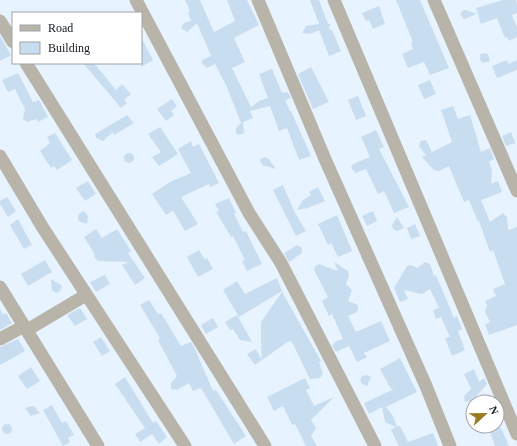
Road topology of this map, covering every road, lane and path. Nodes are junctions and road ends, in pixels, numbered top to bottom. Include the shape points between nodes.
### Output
1 (136, 0) edge
2 (258, 0) edge
3 (334, 0) edge
4 (434, 0) edge
5 (0, 21) edge
6 (12, 40) edge
7 (27, 64) edge
8 (0, 156) edge
9 (517, 191) edge
10 (0, 287) edge
11 (86, 295) junction
12 (26, 328) junction
13 (0, 339) edge
14 (517, 434) edge
15 (98, 446) edge
16 (185, 446) edge
17 (265, 446) edge
18 (375, 446) edge
19 (450, 446) edge

1 - 18 street via 249,213 281,263
2 - 19 street
3 - 14 street
4 - 9 street
5 - 6 street
7 - 17 street
8 - 11 street
10 - 12 street
11 - 12 street
11 - 16 street
12 - 13 street
12 - 15 street

